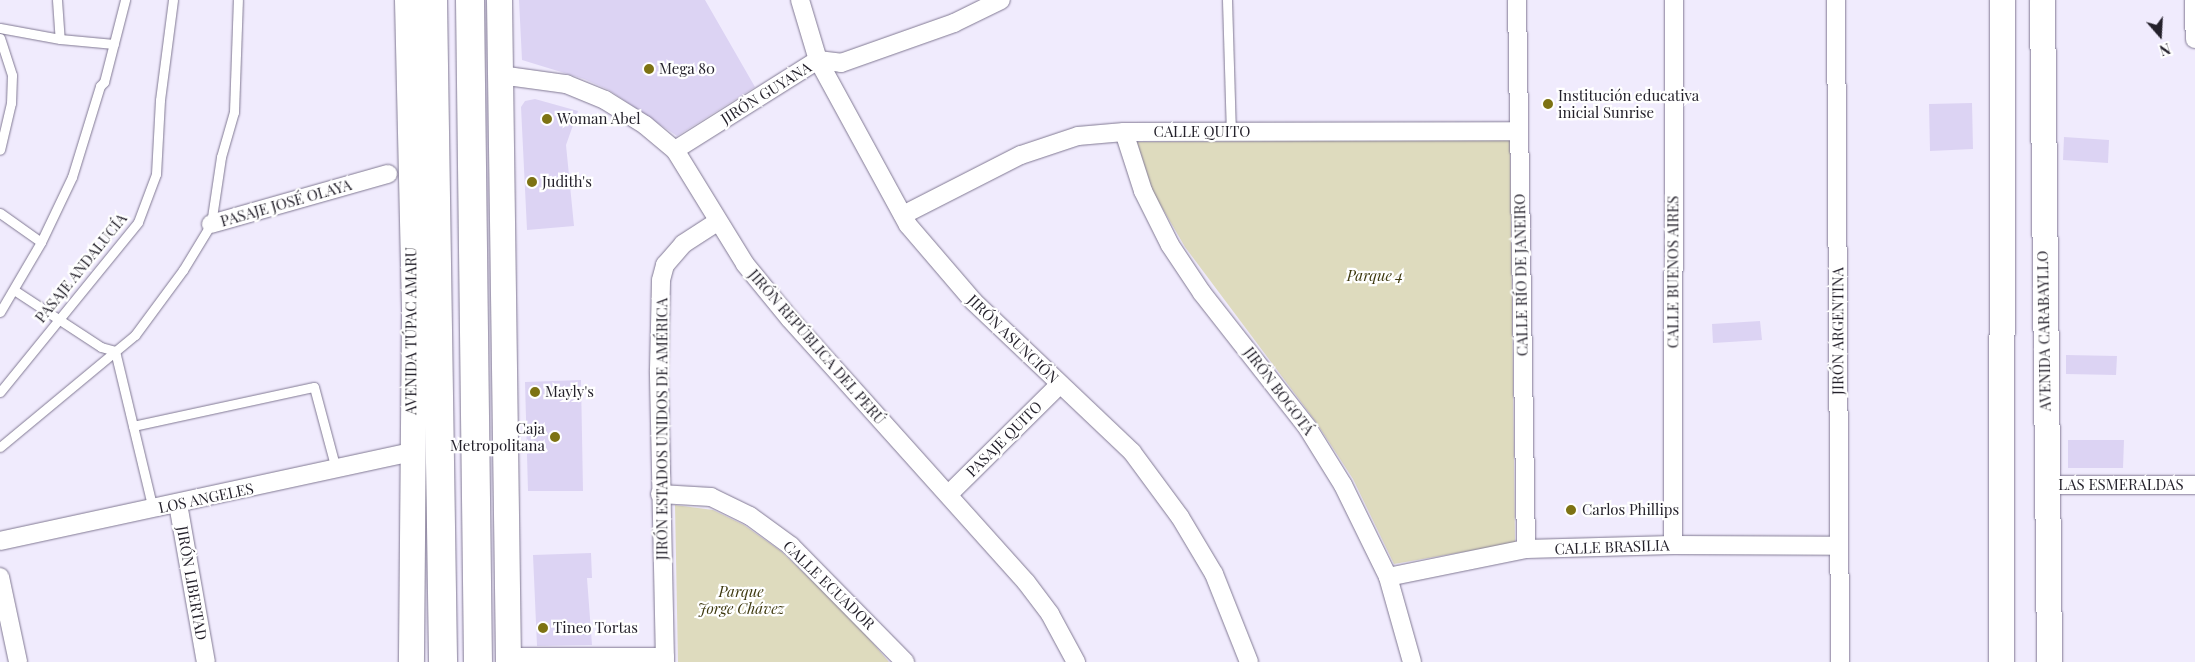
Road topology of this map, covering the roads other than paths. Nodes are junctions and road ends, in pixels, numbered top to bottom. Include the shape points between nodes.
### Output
1 (57, 0) edge
2 (125, 0) edge
3 (173, 0) edge
4 (238, 0) edge
5 (407, 0) edge
6 (433, 0) edge
7 (470, 0) edge
8 (498, 0) edge
9 (800, 0) edge
10 (1002, 0) edge
11 (1227, 0) edge
12 (1517, 0) edge
13 (1674, 0) edge
14 (1836, 0) edge
15 (2002, 0) edge
16 (2042, 0) edge
17 (2194, 0) edge
18 (0, 28) edge
19 (0, 38) edge
20 (60, 38) junction
21 (2195, 40) edge
22 (114, 44) junction
23 (818, 60) junction
24 (500, 75) junction
25 (1519, 131) junction
26 (1124, 132) junction
27 (1231, 132) junction
28 (0, 150) edge
29 (675, 150) junction
30 (388, 174) dead end
31 (0, 212) edge
32 (903, 215) junction
33 (717, 222) junction
34 (211, 224) junction
35 (41, 242) junction
36 (14, 290) junction
37 (0, 312) edge
38 (56, 319) junction
39 (115, 351) junction
40 (1060, 384) junction
41 (0, 392) edge
42 (133, 426) junction
43 (0, 447) edge
44 (411, 452) junction
45 (336, 469) junction
46 (2046, 485) junction
47 (2195, 485) edge
48 (660, 494) junction
49 (949, 494) junction
50 (178, 504) junction
51 (153, 509) junction
52 (0, 541) edge
53 (1673, 545) junction
54 (1838, 546) junction
55 (1526, 550) junction
56 (0, 577) edge
57 (1388, 577) junction
58 (665, 659) edge
59 (508, 660) edge
60 (18, 662) edge
61 (206, 662) edge
62 (411, 662) edge
63 (443, 662) edge
64 (478, 662) edge
65 (905, 662) edge
66 (1076, 662) edge
67 (1249, 662) edge
68 (1412, 662) edge
69 (1840, 662) edge
70 (2001, 662) edge
71 (2049, 662) edge

1 - 20 lane
2 - 22 lane
3 - 38 lane, PASAJE ANDALUCÍA via 160,100 156,174 138,222
4 - 34 lane via 234,112 221,158
5 - 44 main road, AVENIDA TÚPAC AMARU via 414,311
6 - 63 highway, AVENIDA TÚPAC AMARU
7 - 64 highway
8 - 24 main road
9 - 23 street, JIRÓN ASUNCIÓN
10 - 23 street, JIRÓN GUYANA via 954,23 841,63
11 - 27 lane
12 - 25 street, CALLE RÍO DE JANEIRO
13 - 53 street, CALLE BUENOS AIRES
14 - 54 street, JIRÓN ARGENTINA
15 - 70 main road
16 - 46 main road, AVENIDA CARABAYLLO
17 - 21 street
18 - 20 lane
19 - 28 lane via 12,75 11,103
20 - 22 lane
22 - 35 lane via 72,177
23 - 29 street, JIRÓN GUYANA
23 - 32 street, JIRÓN ASUNCIÓN
24 - 29 street, JIRÓN REPÚBLICA DEL PERÚ via 566,84 605,100 645,125
24 - 59 main road
25 - 27 street, CALLE QUITO
25 - 55 street, CALLE RÍO DE JANEIRO
26 - 27 street, CALLE QUITO
26 - 32 street, CALLE QUITO via 1078,136 1021,155
26 - 57 street, JIRÓN BOGOTÁ via 1142,191 1170,245 1202,293 1307,427 1343,484
29 - 33 street, JIRÓN REPÚBLICA DEL PERÚ via 699,186
30 - 34 street, PASAJE JOSÉ OLAYA
31 - 35 lane
32 - 40 street, JIRÓN ASUNCIÓN via 974,302
33 - 48 street, JIRÓN ESTADOS UNIDOS DE AMÉRICA via 683,244 665,265 661,280
33 - 49 street, JIRÓN REPÚBLICA DEL PERÚ via 745,264 790,319
34 - 39 lane, PASAJE JOSÉ OLAYA via 154,312 135,335
35 - 36 lane
36 - 37 lane
36 - 38 lane
38 - 39 lane via 101,347
38 - 41 lane, PASAJE ANDALUCÍA
39 - 42 lane
39 - 43 lane, PASAJE JOSÉ OLAYA
40 - 49 street, PASAJE QUITO
40 - 67 street, JIRÓN ASUNCIÓN via 1132,452 1180,517 1214,574
42 - 45 lane via 314,387
42 - 51 lane
44 - 45 street, LOS ANGELES
44 - 62 main road, AVENIDA TÚPAC AMARU
45 - 50 street, LOS ANGELES
46 - 47 street, LAS ESMERALDAS
46 - 71 main road, AVENIDA CARABAYLLO
48 - 58 street, JIRÓN ESTADOS UNIDOS DE AMÉRICA
48 - 65 street, CALLE ECUADOR via 711,497 750,516 791,546
49 - 66 street, JIRÓN REPÚBLICA DEL PERÚ via 1050,614
50 - 51 street, LOS ANGELES
50 - 61 street, JIRÓN LIBERTAD
51 - 52 street, LOS ANGELES
53 - 54 street, CALLE BRASILIA
53 - 55 street, CALLE BRASILIA
54 - 69 street, JIRÓN ARGENTINA
55 - 57 street, CALLE BRASILIA
56 - 60 street
57 - 68 street, JIRÓN BOGOTÁ
58 - 59 street

